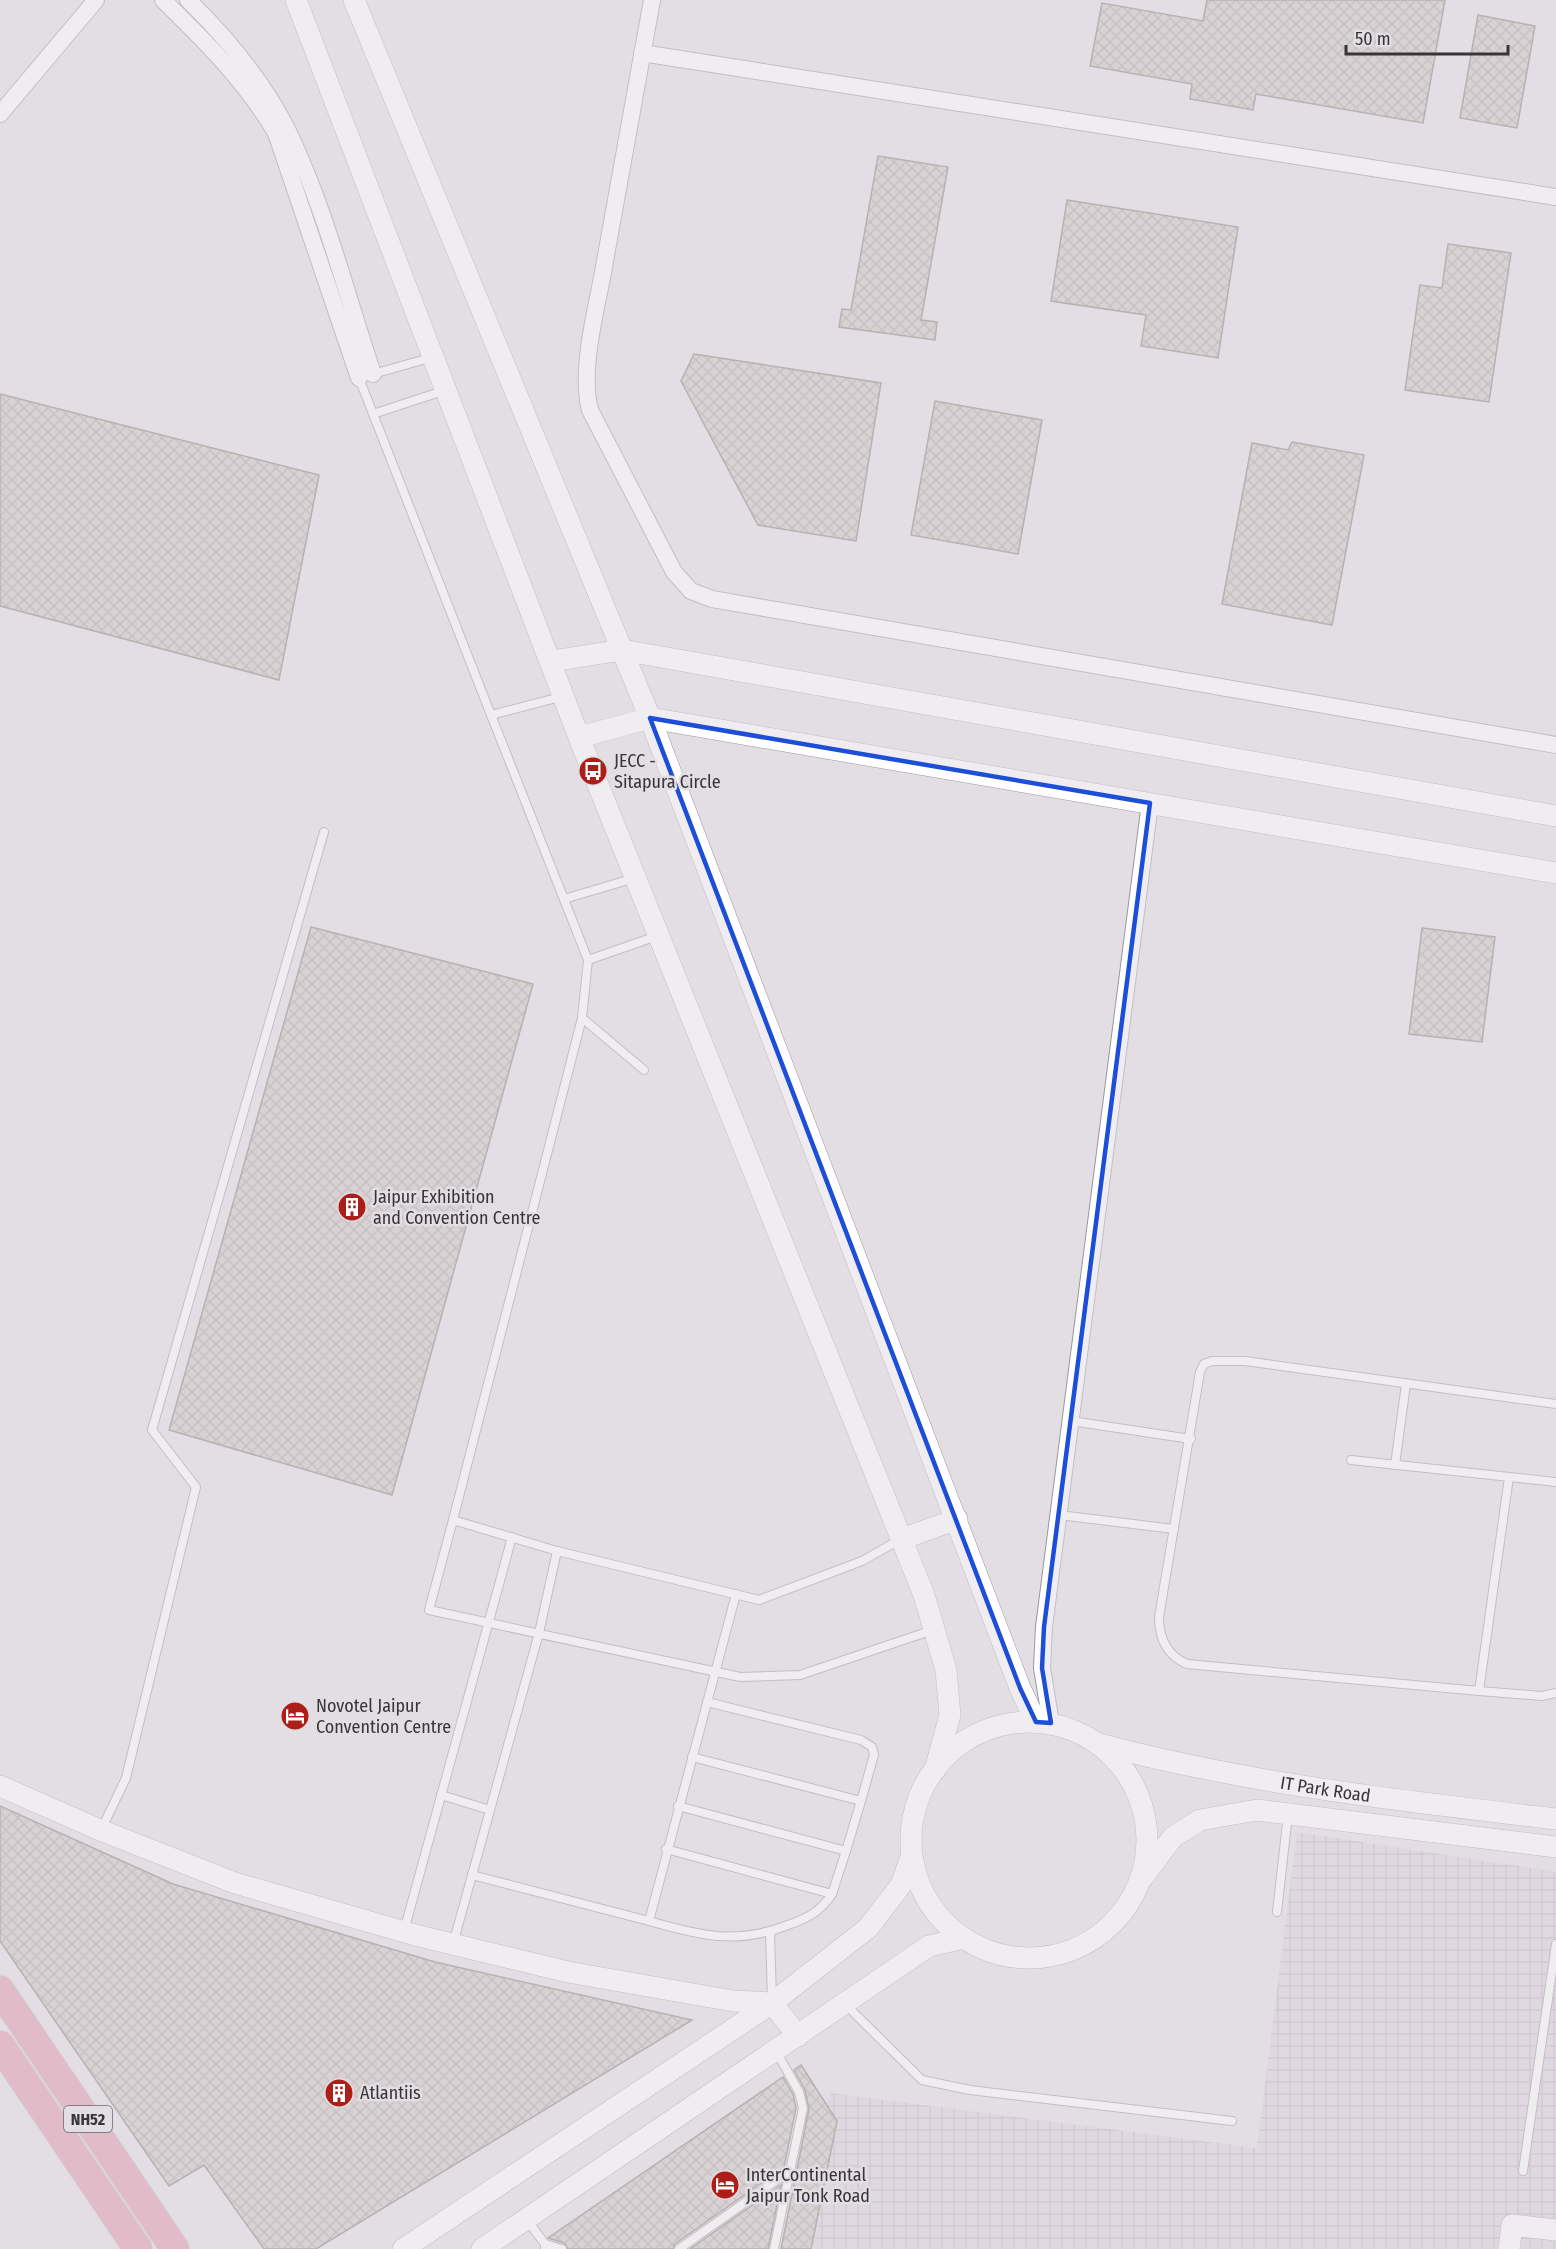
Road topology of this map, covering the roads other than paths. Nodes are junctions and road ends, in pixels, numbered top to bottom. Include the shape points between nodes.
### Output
1 (96, 0) edge
2 (163, 0) edge
3 (188, 0) edge
4 (296, 0) edge
5 (354, 0) edge
6 (652, 0) edge
7 (642, 53) junction
8 (0, 114) edge
9 (1556, 197) edge
10 (433, 357) junction
11 (366, 376) junction
12 (446, 390) junction
13 (373, 414) junction
14 (622, 650) junction
15 (552, 660) junction
16 (564, 696) junction
17 (491, 715) junction
18 (650, 717) junction
19 (580, 737) junction
20 (1556, 745) edge
21 (1150, 803) junction
22 (1556, 816) edge
23 (324, 832) dead end
24 (1556, 873) edge
25 (637, 878) junction
26 (564, 899) junction
27 (660, 935) junction
28 (588, 960) junction
29 (582, 1018) junction
30 (644, 1070) dead end
31 (1406, 1384) junction
32 (1556, 1404) edge
33 (1071, 1421) junction
34 (1191, 1439) junction
35 (1351, 1460) dead end
36 (1395, 1465) junction
37 (1509, 1477) junction
38 (1556, 1482) edge
39 (1059, 1515) junction
40 (957, 1519) junction
41 (453, 1520) junction
42 (1174, 1529) junction
43 (512, 1537) junction
44 (902, 1539) junction
45 (557, 1551) junction
46 (736, 1594) junction
47 (488, 1622) junction
48 (934, 1630) junction
49 (539, 1633) junction
50 (715, 1671) junction
51 (1479, 1691) junction
52 (1556, 1693) edge
53 (707, 1702) junction
54 (1043, 1723) junction
55 (1098, 1744) junction
56 (692, 1757) junction
57 (935, 1770) junction
58 (0, 1786) edge
59 (441, 1795) junction
60 (861, 1802) junction
61 (678, 1806) junction
62 (490, 1810) junction
63 (1288, 1814) junction
64 (1556, 1819) edge
65 (100, 1830) junction
66 (1556, 1847) edge
67 (666, 1850) junction
68 (846, 1851) junction
69 (911, 1857) junction
70 (472, 1875) junction
71 (1142, 1879) junction
72 (832, 1894) junction
73 (1277, 1911) dead end
74 (650, 1921) junction
75 (404, 1932) junction
76 (770, 1932) junction
77 (964, 1938) junction
78 (453, 1944) junction
79 (1556, 1944) edge
80 (0, 1990) edge
81 (772, 2003) junction
82 (845, 2003) junction
83 (798, 2036) junction
84 (0, 2045) edge
85 (776, 2051) junction
86 (1232, 2121) dead end
87 (791, 2170) junction
88 (1523, 2172) dead end
89 (526, 2219) junction
90 (1556, 2230) edge
91 (545, 2247) edge
92 (138, 2249) edge
93 (175, 2249) edge
94 (403, 2249) edge
95 (482, 2249) edge
96 (562, 2249) edge
97 (679, 2249) edge
98 (774, 2249) edge
99 (1509, 2249) edge

1 - 8 street
2 - 11 street via 214,50 260,106 276,134
3 - 11 street via 211,22 260,85 287,129 305,171
4 - 10 street
5 - 14 street
6 - 7 street
7 - 9 street
7 - 20 street via 597,306 587,397 590,410 674,572 691,591 724,601
10 - 11 lane
10 - 12 street
11 - 13 lane
12 - 13 lane
12 - 15 street
13 - 17 lane
14 - 15 street
14 - 18 street
14 - 22 street
15 - 16 street
16 - 17 lane
16 - 19 street
17 - 26 lane
18 - 19 street
18 - 21 street
18 - 40 street
19 - 25 street
21 - 24 street
21 - 33 street
23 - 65 lane via 152,1430 196,1487 126,1778
25 - 26 lane
25 - 27 street
26 - 28 lane
27 - 28 lane
27 - 44 street
28 - 29 lane
29 - 30 lane
29 - 41 lane
31 - 32 lane
31 - 34 lane via 1212,1361 1204,1364 1200,1372
31 - 36 lane
33 - 34 lane
33 - 39 street
34 - 42 lane
35 - 36 lane
36 - 37 lane
37 - 38 lane
37 - 51 lane
39 - 42 lane
39 - 54 street via 1044,1627
40 - 44 street
40 - 54 street via 1020,1688
41 - 43 lane
41 - 47 lane via 429,1610
42 - 51 lane via 1159,1630 1176,1659 1196,1666
43 - 45 lane
43 - 47 lane
44 - 46 lane via 862,1561 781,1593 759,1600
44 - 48 street
45 - 46 lane
45 - 49 lane
46 - 50 lane
47 - 49 lane
47 - 59 lane
48 - 50 lane via 800,1675 740,1677
48 - 57 street via 946,1670 950,1715
49 - 50 lane
49 - 62 lane
50 - 53 lane
51 - 52 lane via 1542,1696
53 - 56 lane
53 - 60 lane via 861,1740 872,1747 874,1755
54 - 55 street via 1073,1729
54 - 57 street via 989,1729 954,1748
55 - 64 street, IT Park Road via 1282,1785
55 - 71 street via 1125,1770 1143,1804 1148,1842
56 - 60 lane
56 - 61 lane
57 - 69 street via 927,1779 912,1816
58 - 65 street
59 - 62 lane
59 - 75 lane
60 - 68 lane
61 - 67 lane
61 - 68 lane
62 - 70 lane
63 - 66 street, IT Park Road
63 - 71 street, IT Park Road via 1257,1810 1200,1820 1173,1837
63 - 73 lane
65 - 75 street via 235,1883
67 - 72 lane
67 - 74 lane
68 - 72 lane
69 - 77 street via 923,1895 948,1927
69 - 81 street via 901,1885 868,1928
70 - 74 lane
70 - 78 lane
71 - 77 street via 1124,1913 1096,1939 1061,1954 1021,1959 982,1949
72 - 76 lane via 811,1917
74 - 76 lane via 720,1937
75 - 78 street
76 - 81 lane
77 - 82 street via 929,1946
78 - 81 street via 568,1972 733,2001
79 - 88 lane
80 - 93 highway, NH52
81 - 83 street
81 - 94 street
82 - 83 street
82 - 86 lane via 922,2080 970,2090
83 - 85 street
84 - 92 highway, NH52
85 - 87 lane via 802,2098
85 - 89 street
87 - 97 lane
87 - 98 lane
89 - 91 lane
89 - 95 street
90 - 99 street via 1512,2224
91 - 96 lane

